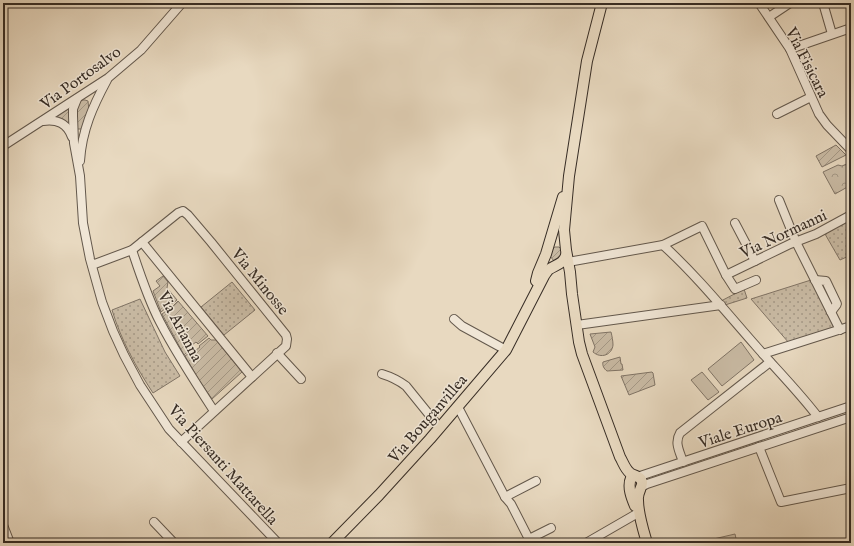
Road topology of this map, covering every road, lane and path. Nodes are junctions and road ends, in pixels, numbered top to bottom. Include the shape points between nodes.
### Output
1 (182, 3) edge
2 (602, 3) edge
3 (759, 3) edge
4 (790, 3) edge
5 (823, 3) edge
6 (768, 17) junction
7 (851, 28) edge
8 (830, 35) junction
9 (790, 49) junction
10 (108, 78) junction
11 (811, 97) junction
12 (79, 98) junction
13 (92, 111) junction
14 (777, 114) dead end
15 (43, 121) junction
16 (74, 143) junction
17 (3, 146) edge
18 (851, 150) edge
19 (80, 176) junction
20 (569, 176) junction
21 (779, 200) dead end
22 (851, 215) edge
23 (735, 223) dead end
24 (142, 242) junction
25 (796, 242) junction
26 (663, 245) junction
27 (132, 250) junction
28 (547, 252) junction
29 (561, 260) junction
30 (755, 261) junction
31 (92, 265) junction
32 (726, 275) junction
33 (756, 280) dead end
34 (530, 302) junction
35 (721, 306) junction
36 (454, 319) dead end
37 (577, 325) junction
38 (851, 326) edge
39 (840, 330) junction
40 (506, 350) junction
41 (277, 354) junction
42 (763, 354) junction
43 (770, 362) junction
44 (382, 374) dead end
45 (252, 377) junction
46 (301, 379) dead end
47 (851, 406) edge
48 (458, 407) junction
49 (214, 411) junction
50 (851, 417) edge
51 (818, 418) junction
52 (440, 428) junction
53 (181, 442) junction
54 (759, 447) junction
55 (683, 462) junction
56 (633, 480) junction
57 (536, 481) dead end
58 (641, 487) junction
59 (851, 488) edge
60 (505, 497) junction
61 (639, 515) junction
62 (154, 522) dead end
63 (3, 525) edge
64 (551, 528) dead end
65 (530, 541) edge
66 (10, 543) edge
67 (174, 543) edge
68 (278, 543) edge
69 (332, 543) edge
70 (586, 543) edge
71 (648, 543) edge

1 - 10 street, Via Portosalvo via 141,50
2 - 20 main road via 587,61
3 - 6 street, Via Fisicara
4 - 6 street
5 - 8 street
6 - 9 street, Via Fisicara
7 - 8 street
8 - 9 street
9 - 11 street, Via Fisicara
10 - 12 street, Via Portosalvo
10 - 13 street
11 - 14 street
11 - 18 street, Via Fisicara via 818,114 827,126
12 - 13 street via 88,98
12 - 15 street, Via Portosalvo
12 - 16 street via 73,109
13 - 19 street via 84,136
15 - 16 street via 55,121 66,126
15 - 17 street, Via Portosalvo
16 - 19 street
19 - 31 street, Via Piersanti Mattarella via 83,223
20 - 28 main road
20 - 29 main road
21 - 25 street
22 - 25 street, Via Normanni
23 - 30 street
24 - 27 street, Via Minosse
24 - 41 street, Via Minosse via 178,213 185,212 286,335 286,346
24 - 45 street, Via Arianna
25 - 30 street, Via Normanni
25 - 39 street
26 - 29 street
26 - 32 street via 702,226
26 - 35 street via 681,261
27 - 31 street, Via Minosse
27 - 49 street, Via Arianna via 159,320 176,353
28 - 29 main road via 549,261
28 - 29 main road via 550,246 557,244 563,247
28 - 34 main road
29 - 34 main road via 544,276
29 - 37 main road via 570,272
30 - 32 street, Via Normanni
31 - 53 street, Via Piersanti Mattarella via 102,302 124,355 157,412
32 - 33 street via 735,289
34 - 40 main road, Via Bouganvillea
35 - 37 street
35 - 42 street
36 - 40 street
37 - 56 main road via 582,354 620,457
38 - 39 street
39 - 42 street
40 - 48 main road, Via Bouganvillea
41 - 45 street, Via Minosse
41 - 46 street
42 - 43 street
43 - 51 street
43 - 55 street via 680,433 677,444
44 - 52 street via 406,386
45 - 49 street, Via Minosse
47 - 51 street, Viale Europa
48 - 52 main road, Via Bouganvillea
48 - 60 street
49 - 53 street, Via Minosse
50 - 54 street, Viale Europa
51 - 55 street, Viale Europa
52 - 69 main road, Via Bouganvillea
53 - 68 street, Via Piersanti Mattarella
54 - 58 street, Viale Europa
54 - 59 street via 781,502
55 - 56 street, Viale Europa
56 - 58 main road via 642,481
56 - 61 main road via 630,490
57 - 60 street
58 - 61 main road via 638,495
60 - 65 street
61 - 70 street
61 - 71 main road
62 - 67 street
63 - 66 street
64 - 65 street

